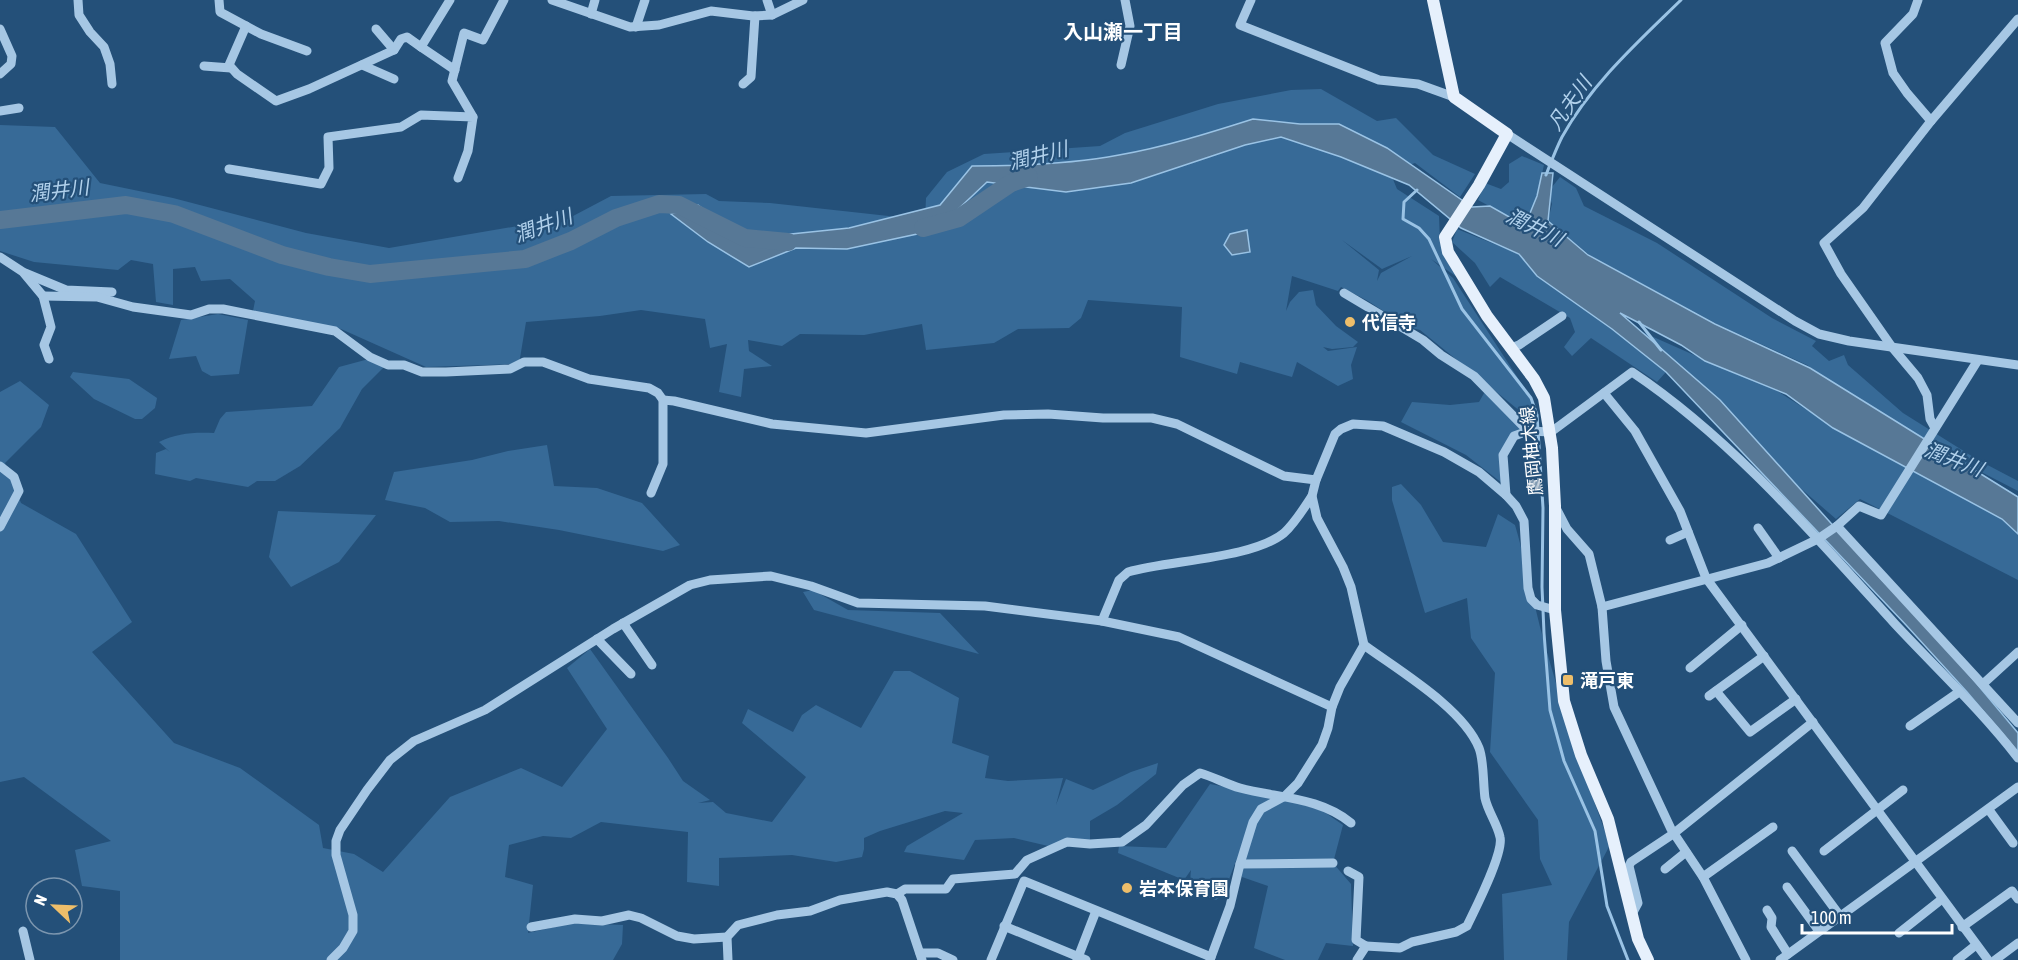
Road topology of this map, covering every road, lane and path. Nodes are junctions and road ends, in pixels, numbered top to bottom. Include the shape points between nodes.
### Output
1 (78, 0) edge
2 (219, 0) edge
3 (450, 0) edge
4 (504, 0) edge
5 (595, 0) edge
6 (645, 0) edge
7 (767, 0) edge
8 (803, 0) edge
9 (1125, 0) edge
10 (1251, 0) edge
11 (1433, 0) edge
12 (1918, 0) edge
13 (558, 1) edge
14 (591, 14) junction
15 (772, 15) junction
16 (755, 16) junction
17 (2018, 19) edge
18 (246, 26) junction
19 (636, 27) junction
20 (0, 29) edge
21 (376, 29) dead end
22 (421, 47) junction
23 (394, 50) junction
24 (307, 51) dead end
25 (362, 65) junction
26 (1121, 65) dead end
27 (204, 66) dead end
28 (231, 68) junction
29 (455, 70) junction
30 (0, 74) edge
31 (394, 79) dead end
32 (112, 84) dead end
33 (743, 84) dead end
34 (1454, 98) junction
35 (19, 108) dead end
36 (0, 111) edge
37 (473, 117) junction
38 (1931, 121) junction
39 (1507, 134) junction
40 (229, 169) dead end
41 (458, 178) dead end
42 (0, 257) edge
43 (23, 272) junction
44 (112, 292) dead end
45 (1344, 293) dead end
46 (43, 296) junction
47 (1562, 316) dead end
48 (1892, 347) junction
49 (1511, 348) junction
50 (49, 359) dead end
51 (1978, 360) junction
52 (2018, 365) edge
53 (1604, 393) junction
54 (663, 400) junction
55 (1935, 428) junction
56 (1528, 431) junction
57 (1551, 432) junction
58 (0, 466) edge
59 (1316, 480) junction
60 (651, 494) dead end
61 (1506, 495) junction
62 (1312, 496) junction
63 (1555, 506) junction
64 (1838, 526) junction
65 (0, 527) edge
66 (1758, 528) dead end
67 (1688, 532) junction
68 (1818, 539) junction
69 (1670, 540) dead end
70 (1779, 558) junction
71 (1706, 578) junction
72 (1602, 607) junction
73 (1555, 610) junction
74 (1102, 621) junction
75 (623, 623) junction
76 (1742, 625) junction
77 (597, 639) junction
78 (1364, 645) junction
79 (2018, 652) edge
80 (1764, 656) junction
81 (652, 665) dead end
82 (1689, 668) dead end
83 (631, 674) dead end
84 (1984, 683) junction
85 (1959, 692) junction
86 (1796, 699) junction
87 (1332, 707) junction
88 (1813, 722) junction
89 (2018, 723) edge
90 (1910, 726) dead end
91 (2018, 758) edge
92 (2018, 788) edge
93 (1904, 790) dead end
94 (1285, 796) junction
95 (1878, 810) junction
96 (1989, 810) junction
97 (1351, 823) dead end
98 (1773, 827) dead end
99 (1673, 834) junction
100 (2013, 843) dead end
101 (1792, 851) dead end
102 (1824, 851) dead end
103 (1686, 852) junction
104 (1915, 862) junction
105 (1333, 863) dead end
106 (1240, 864) junction
107 (1665, 869) dead end
108 (1348, 871) dead end
109 (1703, 877) junction
110 (1787, 887) dead end
111 (897, 894) junction
112 (1942, 899) junction
113 (2018, 899) edge
114 (1767, 910) dead end
115 (1096, 911) junction
116 (1632, 914) junction
117 (1840, 916) junction
118 (1004, 926) junction
119 (531, 927) dead end
120 (1962, 927) junction
121 (23, 930) dead end
122 (1819, 931) junction
123 (1899, 933) dead end
124 (727, 937) junction
125 (2018, 943) edge
126 (1366, 945) junction
127 (1976, 945) junction
128 (1788, 954) junction
129 (921, 956) edge
130 (1080, 959) edge
131 (1211, 959) edge
132 (30, 960) edge
133 (331, 960) edge
134 (728, 960) edge
135 (953, 960) edge
136 (991, 960) edge
137 (1357, 960) edge
138 (1648, 960) edge
139 (1746, 960) edge
140 (1780, 960) edge
141 (1957, 960) edge
142 (1988, 960) edge
143 (1995, 960) edge

1 - 32 street via 79,15 104,47
2 - 18 street via 220,12
3 - 22 street
4 - 29 street via 483,40 464,33
5 - 14 street
6 - 19 street
7 - 15 street
8 - 15 street
9 - 26 street via 1130,26
10 - 34 street via 1240,25 1379,80 1418,84
11 - 34 main road
12 - 38 street via 1913,14 1885,43 1893,73
13 - 14 street
14 - 19 street
15 - 16 street
16 - 19 street via 711,10 659,25
16 - 33 street via 751,77
17 - 38 street
18 - 24 street
18 - 28 street
20 - 30 street via 12,56 11,64
21 - 23 street
22 - 23 street via 407,37
22 - 29 street
23 - 25 street
25 - 28 street via 276,101
25 - 31 street
27 - 28 street
29 - 37 street via 452,81
34 - 39 main road
35 - 36 street
37 - 40 street via 421,115 401,127 328,137 329,168 321,184
37 - 41 street via 468,151
38 - 48 street via 1863,208 1824,243
39 - 48 street via 1795,321 1819,334
39 - 49 main road, 鷹岡柚木線 via 1445,237 1448,252
42 - 43 street
43 - 44 street via 66,290
43 - 46 street
45 - 56 street via 1474,376
46 - 50 street via 51,327 44,345
46 - 54 street via 97,297 133,307 191,315 223,309 335,331 370,357 422,372 510,369 524,362 543,362 589,379 648,388
47 - 49 street
48 - 51 street
48 - 55 street via 1918,378 1927,395
49 - 57 main road, 鷹岡柚木線 via 1544,398
51 - 52 street
51 - 55 street
53 - 57 street
53 - 67 street via 1635,431
53 - 68 street via 1632,372 1666,395
54 - 59 street via 772,424 866,434 1004,416 1152,418 1177,424 1284,476
54 - 60 street via 663,464
55 - 64 street via 1881,515 1859,506
56 - 57 street
56 - 61 street via 1514,436 1503,455
57 - 63 main road, 鷹岡柚木線
58 - 65 street via 14,477 19,491
59 - 61 street via 1335,434 1353,424 1367,424 1383,426 1452,456
59 - 62 street
61 - 73 street via 1524,521 1531,599
62 - 74 street via 1284,533 1258,546 1128,572 1119,580
62 - 78 street via 1317,518 1351,587
63 - 72 street via 1567,529 1589,554
63 - 73 main road, 鷹岡柚木線
64 - 68 street
64 - 84 street
66 - 70 street
67 - 69 street
67 - 71 street
68 - 70 street
68 - 85 street
70 - 71 street
71 - 72 street
71 - 76 street
72 - 99 street via 1614,706
73 - 116 main road, 鷹岡柚木線 via 1564,701 1608,819
74 - 75 street via 985,606 863,604 811,586 757,575 690,585
74 - 87 street via 1179,637
75 - 77 street
75 - 81 street
76 - 80 street
76 - 82 street
77 - 83 street
77 - 133 street via 485,710 414,741 390,760 346,820 336,841 353,931
78 - 87 street
78 - 126 street via 1433,696 1469,731 1480,749 1486,803 1500,837 1498,853 1467,927 1400,948
79 - 84 street
80 - 86 street
80 - 86 street via 1712,694 1750,732
84 - 89 street
85 - 90 street
85 - 91 street
86 - 88 street
87 - 94 street via 1322,745
88 - 95 street
88 - 99 street
92 - 96 street
93 - 95 street
94 - 97 street via 1326,808
94 - 106 street via 1262,809
94 - 111 street via 1241,788 1200,773 1183,785 1146,825 1122,842 1066,842 1027,860 1015,874 953,879 946,889 906,889
95 - 102 street
95 - 104 street
96 - 100 street
96 - 104 street
98 - 109 street
99 - 103 street
99 - 116 street via 1631,862 1638,903
101 - 117 street
103 - 107 street
103 - 109 street
104 - 112 street
104 - 117 street
105 - 106 street
106 - 131 street
108 - 126 street via 1359,877 1356,940
109 - 139 street
110 - 122 street
111 - 124 street via 887,892 840,900 810,911 777,915 738,925
111 - 129 street
112 - 120 street
112 - 123 street
113 - 120 street via 2012,891
114 - 128 street via 1772,918 1771,927
115 - 118 street via 1024,881
115 - 130 street
115 - 131 street
116 - 138 main road, 鷹岡柚木線
117 - 122 street
118 - 130 street
118 - 136 street
119 - 124 street via 629,915 677,936
120 - 127 street
121 - 132 street
122 - 128 street
124 - 134 street
125 - 143 street
126 - 137 street
127 - 141 street
127 - 142 street
128 - 140 street
129 - 135 street via 938,953

